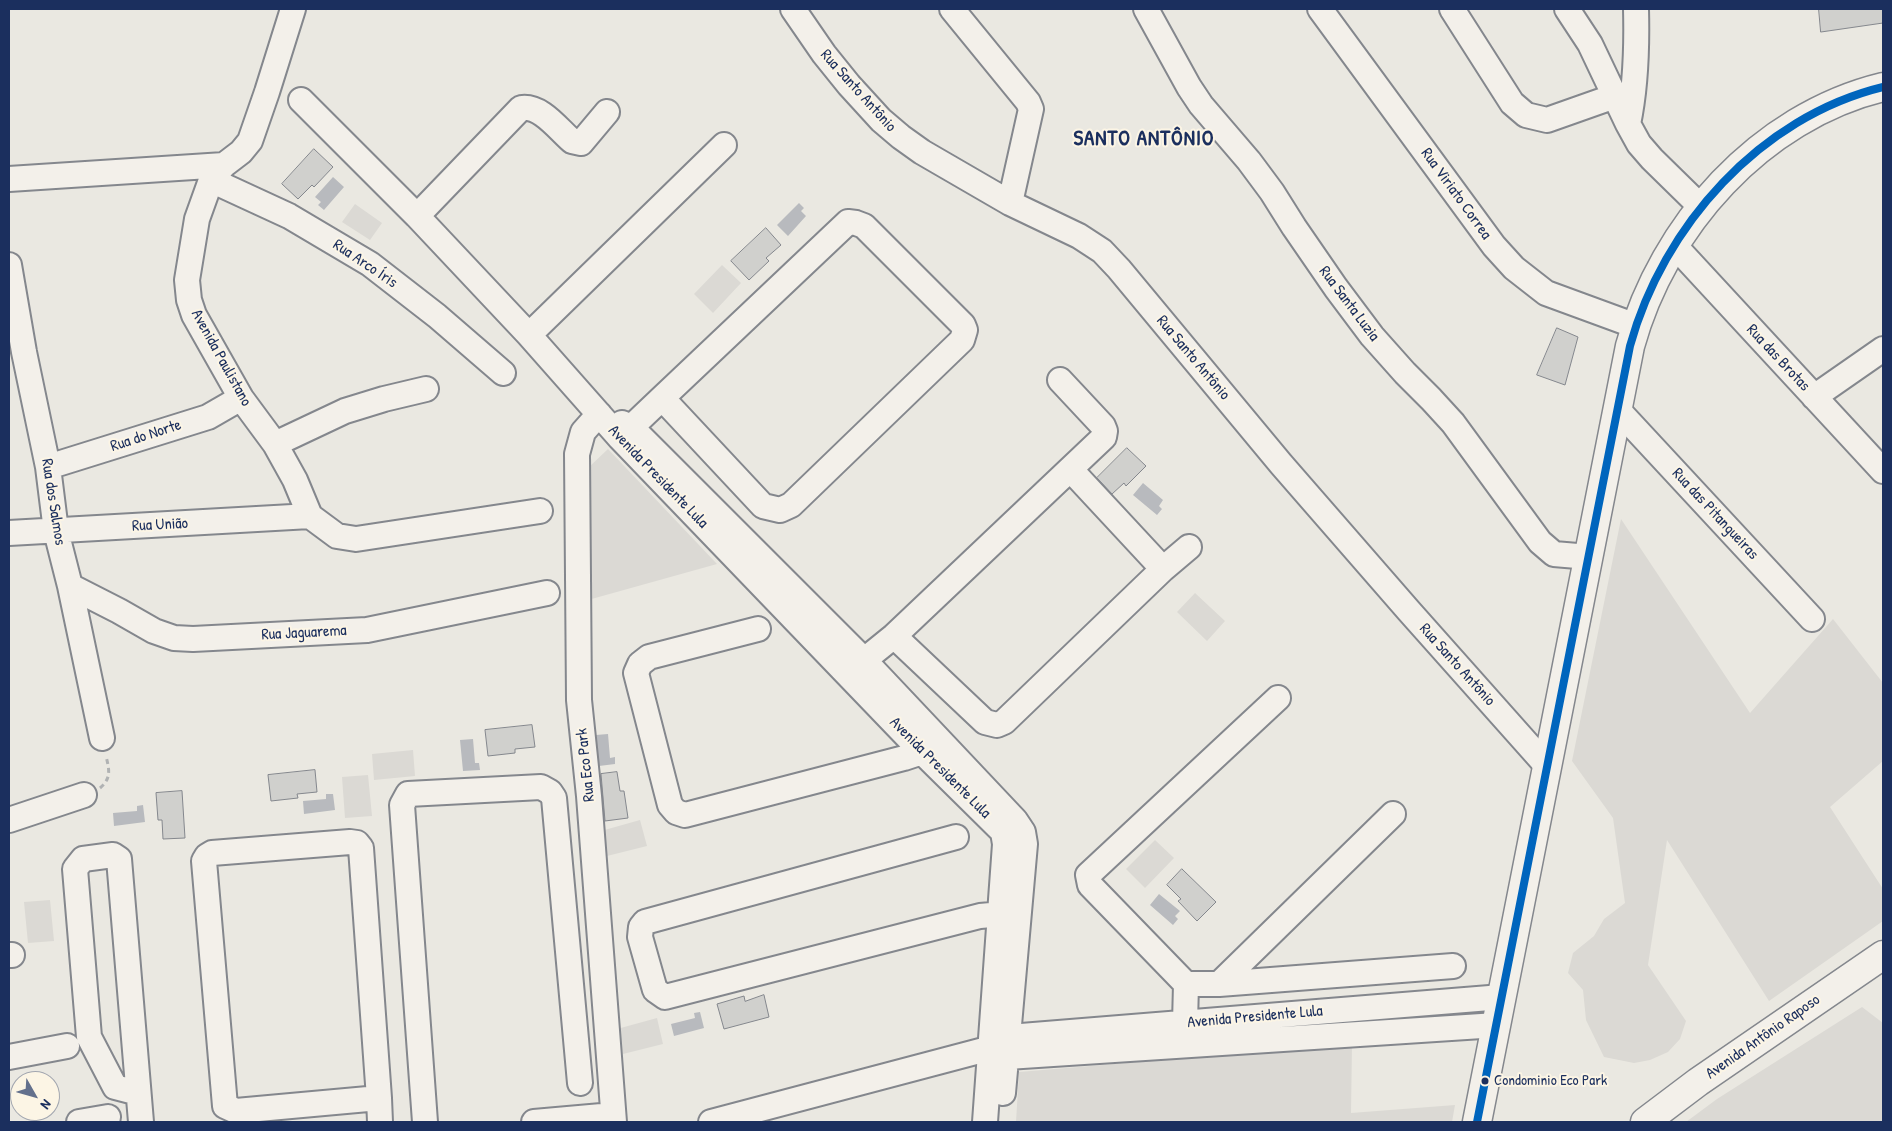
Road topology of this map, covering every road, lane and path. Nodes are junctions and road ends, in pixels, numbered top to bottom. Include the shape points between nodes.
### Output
1 (293, 9) edge
2 (793, 9) edge
3 (952, 9) edge
4 (1146, 9) edge
5 (1320, 9) edge
6 (1452, 9) edge
7 (1567, 9) edge
8 (1636, 9) edge
9 (1883, 87) edge
10 (1615, 96) junction
11 (301, 100) dead end
12 (607, 112) dead end
13 (1628, 124) junction
14 (724, 145) dead end
15 (218, 173) junction
16 (9, 179) edge
17 (1010, 203) junction
18 (1701, 207) junction
19 (416, 216) junction
20 (1674, 245) junction
21 (9, 265) edge
22 (1636, 326) junction
23 (529, 335) junction
24 (1883, 349) edge
25 (16, 353) edge
26 (503, 374) dead end
27 (1060, 380) dead end
28 (426, 389) dead end
29 (1814, 397) junction
30 (241, 398) junction
31 (662, 398) junction
32 (1618, 410) junction
33 (598, 414) junction
34 (626, 432) junction
35 (275, 444) junction
36 (48, 467) junction
37 (1071, 470) junction
38 (1883, 471) edge
39 (540, 511) dead end
40 (310, 516) junction
41 (56, 531) junction
42 (9, 533) edge
43 (1188, 547) dead end
44 (1588, 557) junction
45 (1163, 569) junction
46 (70, 586) junction
47 (547, 593) dead end
48 (1812, 619) dead end
49 (758, 629) dead end
50 (894, 636) junction
51 (856, 667) junction
52 (1278, 698) dead end
53 (102, 738) joint
54 (929, 744) junction
55 (1548, 766) junction
56 (84, 796) joint
57 (1393, 814) dead end
58 (9, 820) edge
59 (956, 837) dead end
60 (1009, 913) junction
61 (1883, 955) edge
62 (1452, 966) dead end
63 (1186, 984) junction
64 (1219, 984) junction
65 (1502, 997) junction
66 (1312, 1012) junction
67 (1185, 1023) junction
68 (1496, 1025) junction
69 (1314, 1036) junction
70 (67, 1046) dead end
71 (1002, 1047) junction
72 (9, 1057) edge
73 (580, 1083) dead end
74 (138, 1093) junction
75 (379, 1098) junction
76 (108, 1117) dead end
77 (748, 1117) edge
78 (614, 1119) edge
79 (79, 1122) edge
80 (141, 1122) edge
81 (380, 1122) edge
82 (425, 1122) edge
83 (534, 1122) edge
84 (711, 1122) edge
85 (985, 1122) edge
86 (1000, 1122) edge
87 (1477, 1122) edge
88 (1645, 1122) edge

1 - 15 street, Avenida Paulistano via 250,140
2 - 17 street, Rua Santo Antônio via 848,85 888,126 922,152
3 - 17 street via 1030,108
4 - 44 street, Rua Santa Luzia via 1201,105 1266,184 1372,336 1453,423 1540,542 1554,554
5 - 22 street, Rua Viriato Correa via 1494,246 1514,268 1546,293
6 - 10 street via 1512,102 1526,115 1547,120
7 - 10 street via 1590,44
8 - 13 street via 1637,54
9 - 18 main road via 1839,102 1774,139 1734,172
10 - 13 street
11 - 19 street
12 - 19 street via 577,143 536,110 521,108
13 - 18 street via 1652,159
14 - 23 street
15 - 16 street, Rua Arco Íris
15 - 26 street, Rua Arco Íris via 370,264 437,316
15 - 30 street, Avenida Paulistano via 197,219 187,280 189,300 194,315
17 - 55 street, Rua Santo Antônio via 1079,236 1108,257 1306,493
18 - 20 main road
19 - 23 street
20 - 22 main road via 1654,281
20 - 29 street, Rua das Brotas
21 - 25 street, Rua dos Salmos
22 - 32 main road
23 - 33 street
24 - 29 street
25 - 36 street, Rua dos Salmos
27 - 37 street via 1105,431 1104,437
28 - 35 street via 345,411
29 - 38 street, Rua das Brotas
30 - 35 street, Avenida Paulistano
30 - 36 street, Rua do Norte via 208,416
31 - 31 street via 763,506 780,510 791,505 962,340 965,330 864,226 848,222
31 - 34 street
32 - 44 main road
32 - 48 street, Rua das Pitangueiras
33 - 34 street, Avenida Presidente Lula
33 - 78 street, Rua Eco Park via 583,432 577,454 579,700
34 - 51 street, Avenida Presidente Lula
35 - 40 street, Avenida Paulistano
36 - 41 street, Rua dos Salmos
37 - 45 street
37 - 50 street
39 - 40 street via 356,539 337,536
40 - 41 street, Rua União
41 - 42 street, Rua União
41 - 46 street, Rua dos Salmos
43 - 45 street
44 - 55 main road
45 - 50 street via 1004,722 997,725 985,722
46 - 47 street, Rua Jaguarema via 154,631 174,638 193,639 367,630
46 - 53 street, Rua dos Salmos
49 - 54 street via 649,657 640,664 636,674 670,805 676,812 685,815
50 - 51 street
51 - 54 street, Avenida Presidente Lula
52 - 63 street via 1088,875 1090,885
53 - 56 path via 109,779 98,790
54 - 60 street, Avenida Presidente Lula via 1015,820 1023,832 1025,844
55 - 65 main road
56 - 58 street
57 - 64 street
59 - 60 street via 645,922 640,927 640,937 655,990 665,997 970,918
60 - 71 street, Avenida Presidente Lula
61 - 88 main road, Avenida Antônio Raposo
62 - 64 street
63 - 64 street
63 - 67 street
65 - 66 street, Avenida Presidente Lula
65 - 68 main road
66 - 67 street, Avenida Presidente Lula
66 - 69 street
67 - 71 street, Avenida Presidente Lula
68 - 69 street, Avenida Presidente Lula
68 - 87 main road
69 - 71 street, Avenida Presidente Lula
70 - 72 street
71 - 77 street
71 - 85 street, Avenida Presidente Lula
71 - 86 street, Avenida Presidente Lula
73 - 82 street via 554,798 541,787 408,794 402,805
74 - 74 street via 119,859 113,855 82,859 75,869 89,1036 115,1087
74 - 80 street
75 - 75 street via 361,848 350,842 207,856 204,861 225,1106 236,1111
75 - 81 street
76 - 79 street
77 - 84 street
78 - 83 street

